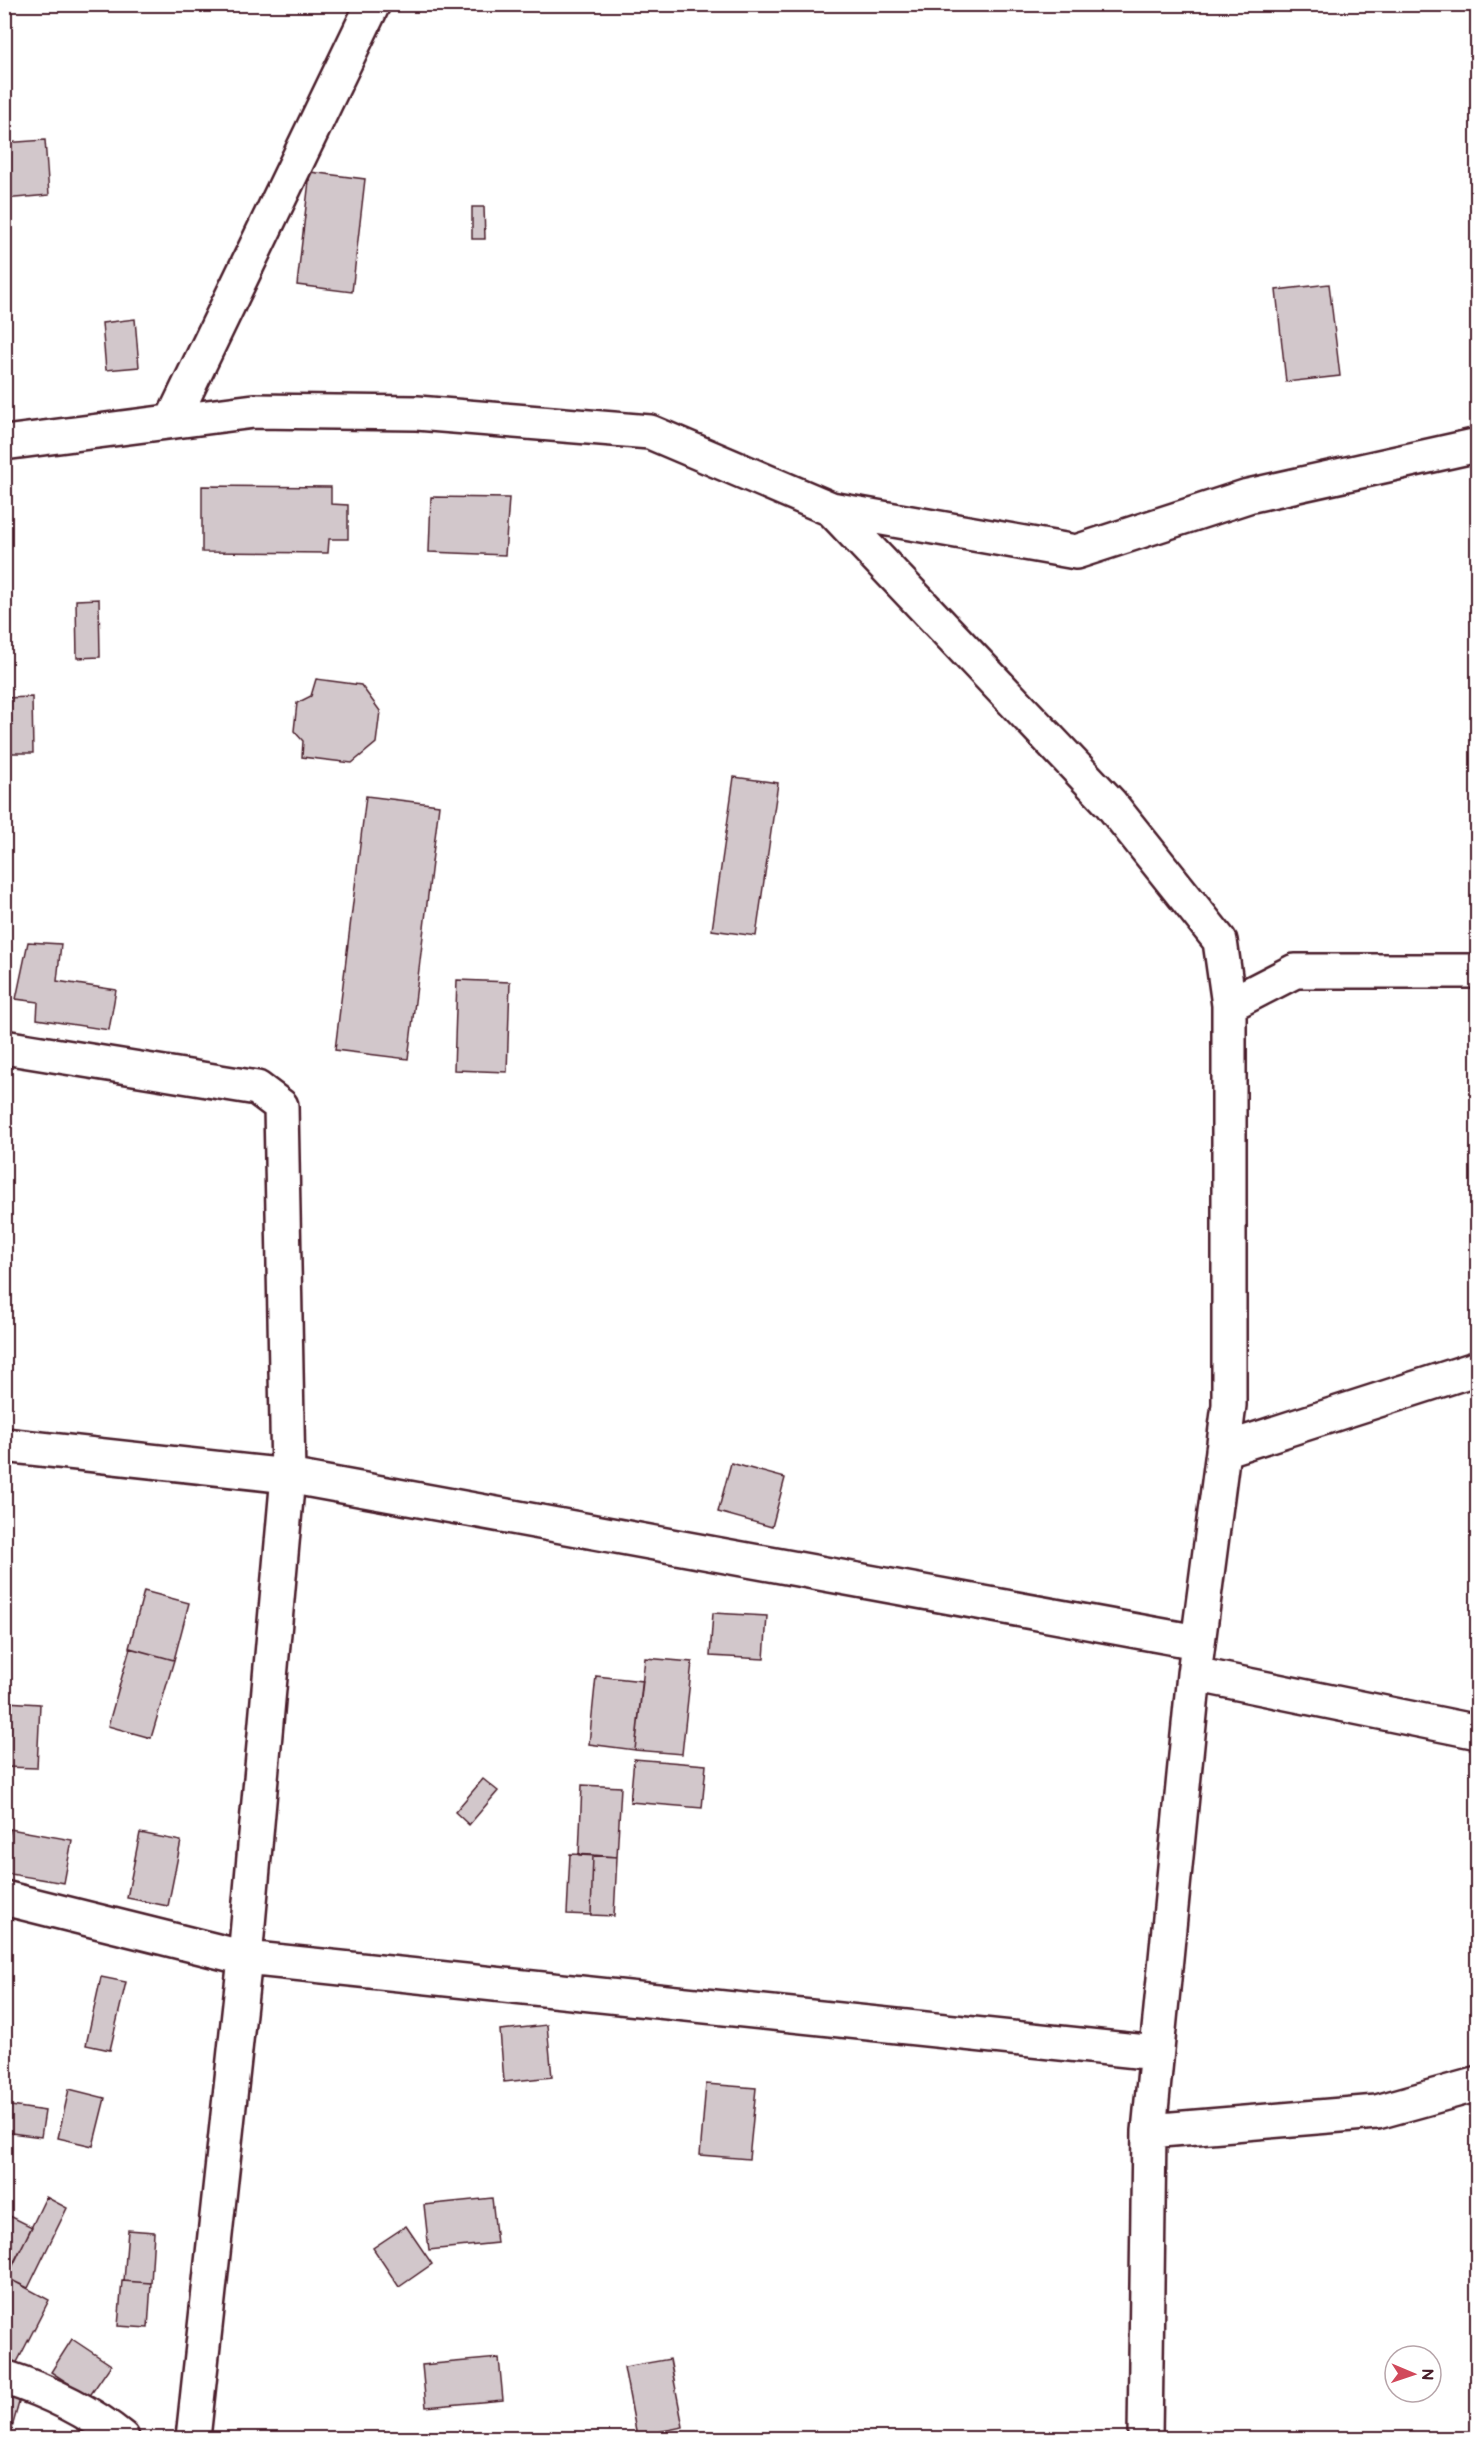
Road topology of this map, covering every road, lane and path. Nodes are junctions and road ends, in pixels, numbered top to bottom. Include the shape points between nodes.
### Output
1 (373, 4) edge
2 (172, 421) junction
3 (4, 443) edge
4 (1478, 445) edge
5 (831, 509) junction
6 (1478, 971) edge
7 (1228, 1005) junction
8 (4, 1047) edge
9 (1478, 1368) edge
10 (4, 1445) edge
11 (1223, 1450) junction
12 (288, 1476) junction
13 (1197, 1642) junction
14 (1194, 1674) junction
15 (1478, 1732) edge
16 (4, 1898) edge
17 (245, 1958) junction
18 (1156, 2053) junction
19 (1478, 2084) edge
20 (1149, 2131) junction
21 (4, 2377) edge
22 (122, 2439) edge
23 (193, 2439) edge
24 (1145, 2439) edge

1 - 2 street
2 - 3 street
2 - 5 street via 254,411 417,413 650,432
4 - 5 street via 1248,496 1076,552
5 - 7 street via 1102,794 1137,837 1220,941
6 - 7 street via 1295,971
7 - 11 street via 1229,1405
8 - 12 street via 258,1088 281,1106
9 - 11 street
10 - 12 street
11 - 13 street
12 - 13 street
12 - 17 street
13 - 14 street
14 - 15 street
14 - 18 street
16 - 17 street
17 - 18 street
17 - 23 street
18 - 20 street
19 - 20 street via 1377,2112
20 - 24 street
21 - 22 street via 54,2395 100,2420

